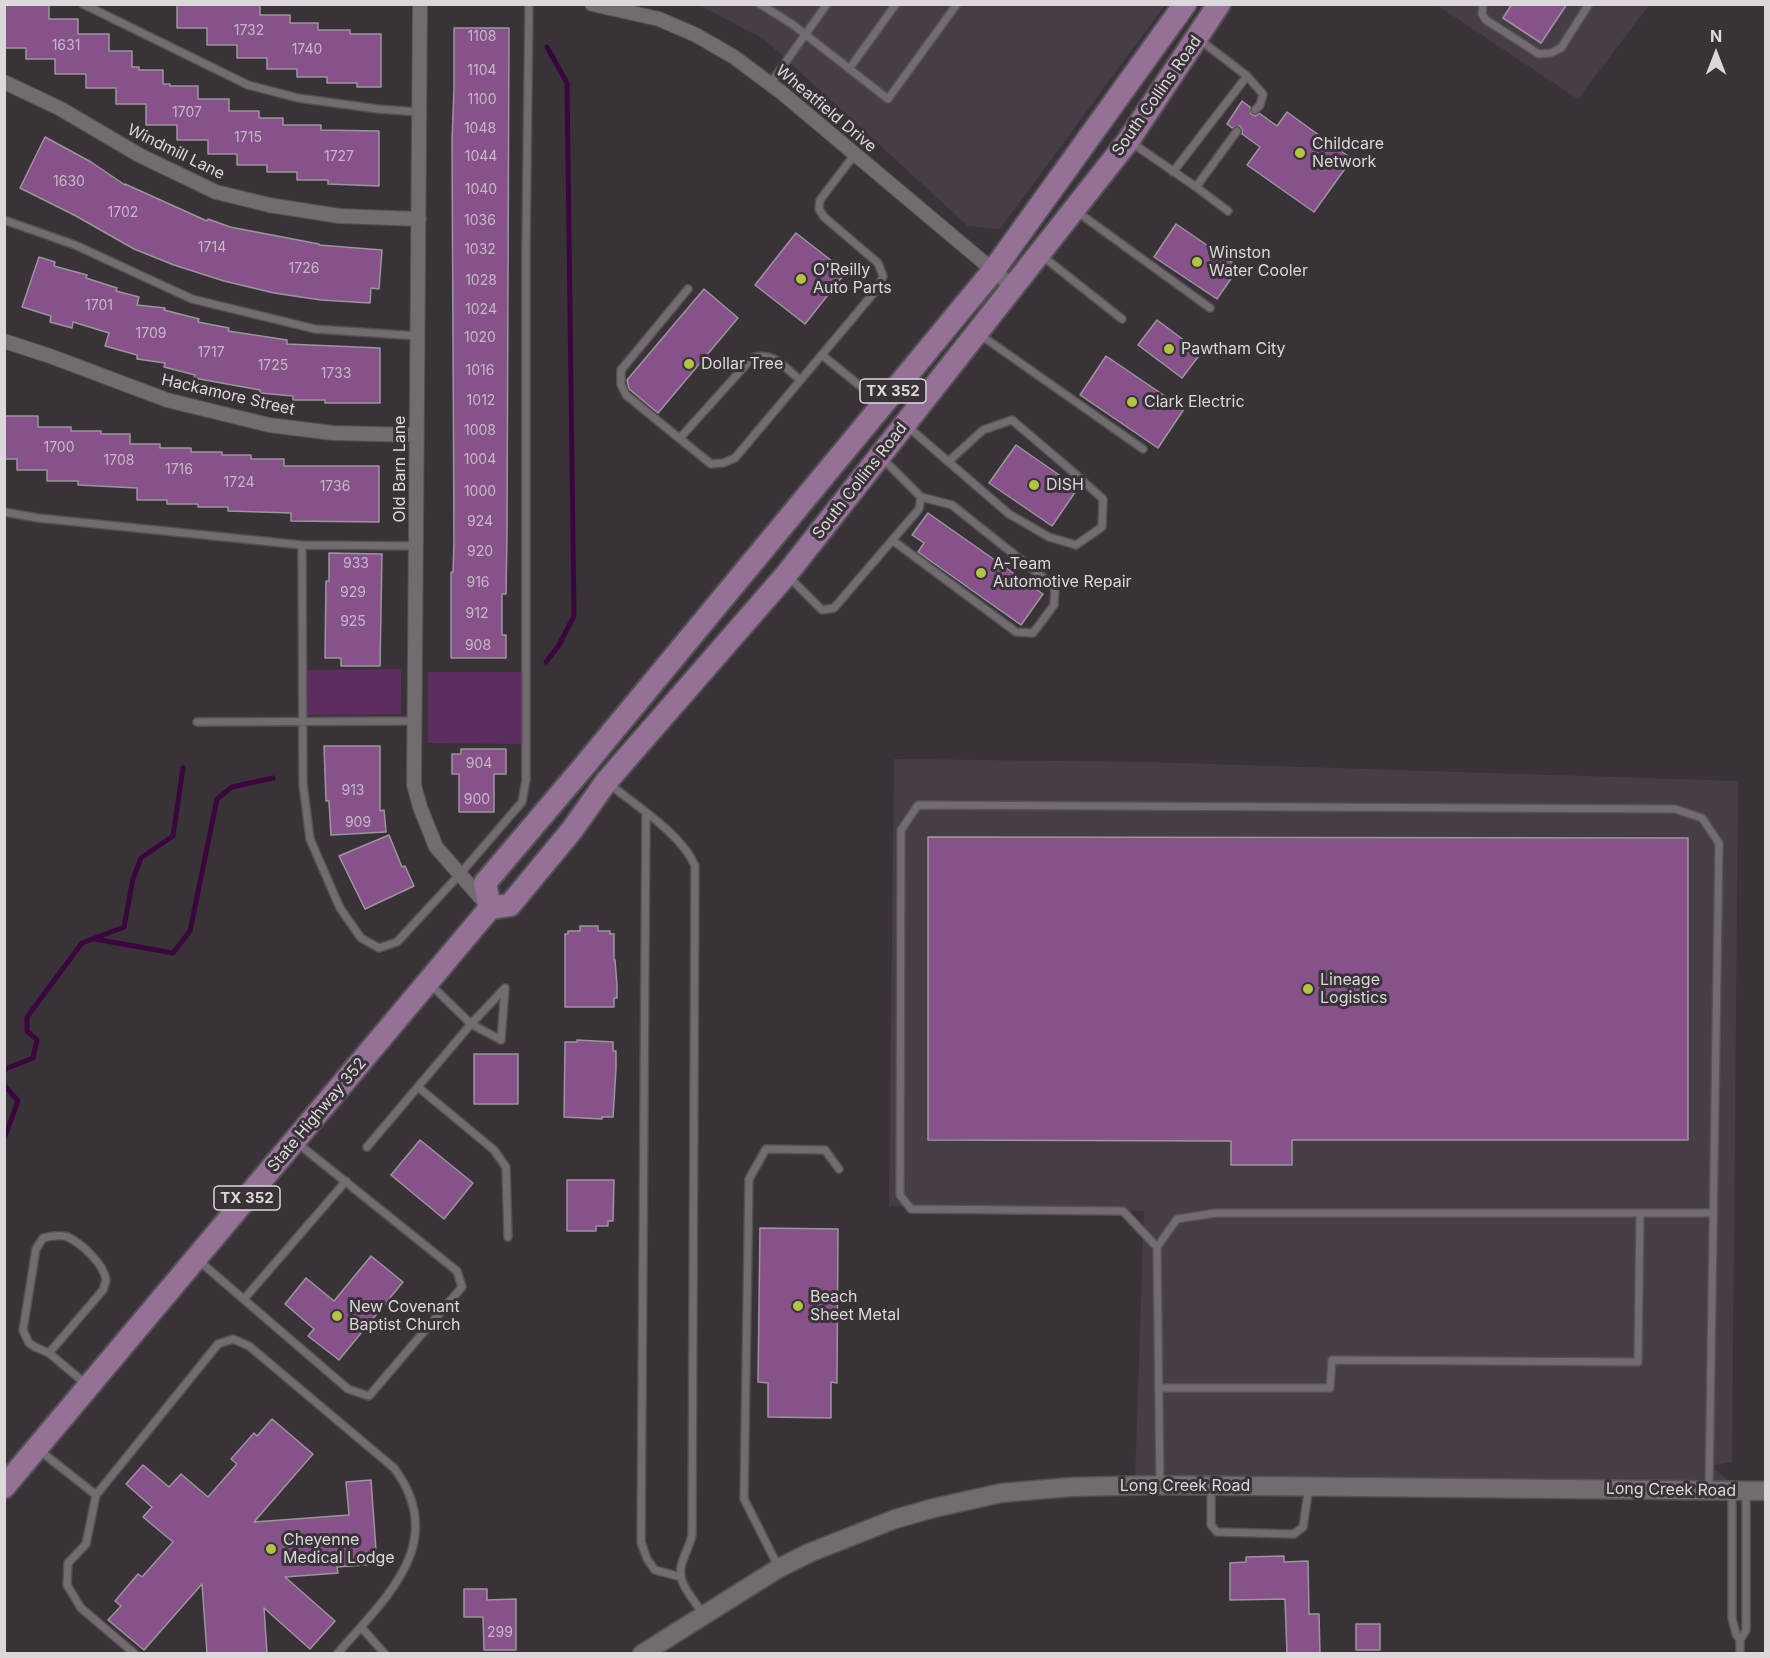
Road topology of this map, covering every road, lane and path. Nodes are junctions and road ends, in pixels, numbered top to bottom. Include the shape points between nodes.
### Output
1 (83, 4) edge
2 (420, 4) edge
3 (529, 4) edge
4 (592, 4) edge
5 (760, 4) edge
6 (827, 4) edge
7 (896, 4) edge
8 (957, 4) edge
9 (1185, 4) edge
10 (1219, 4) edge
11 (1483, 4) edge
12 (1589, 4) edge
13 (805, 34) junction
14 (1197, 38) junction
15 (849, 69) junction
16 (1246, 76) junction
17 (4, 82) edge
18 (770, 84) junction
19 (1255, 110) dead end
20 (420, 112) junction
21 (1238, 131) dead end
22 (1128, 141) junction
23 (855, 154) junction
24 (1173, 172) junction
25 (1196, 187) junction
26 (1074, 210) junction
27 (1228, 211) dead end
28 (418, 219) junction
29 (4, 220) edge
30 (1039, 253) junction
31 (993, 271) junction
32 (1013, 287) junction
33 (688, 289) dead end
34 (1210, 308) dead end
35 (1122, 319) dead end
36 (977, 332) junction
37 (418, 336) junction
38 (4, 341) edge
39 (822, 355) junction
40 (800, 380) junction
41 (882, 404) junction
42 (905, 424) junction
43 (417, 435) junction
44 (680, 438) junction
45 (1143, 449) dead end
46 (880, 456) junction
47 (948, 462) junction
48 (921, 497) junction
49 (4, 512) edge
50 (892, 540) junction
51 (302, 545) junction
52 (416, 546) junction
53 (786, 575) junction
54 (303, 720) junction
55 (416, 721) junction
56 (197, 722) dead end
57 (585, 765) junction
58 (599, 791) junction
59 (646, 814) junction
60 (460, 874) junction
61 (490, 908) junction
62 (428, 982) junction
63 (471, 1024) junction
64 (418, 1087) junction
65 (295, 1141) junction
66 (367, 1147) dead end
67 (839, 1169) dead end
68 (345, 1181) junction
69 (1640, 1213) junction
70 (1713, 1213) junction
71 (508, 1237) dead end
72 (1157, 1247) junction
73 (196, 1258) junction
74 (244, 1299) junction
75 (49, 1353) junction
76 (89, 1386) junction
77 (1159, 1388) junction
78 (37, 1448) junction
79 (1160, 1485) junction
80 (1212, 1485) junction
81 (1309, 1486) junction
82 (4, 1487) edge
83 (1709, 1490) junction
84 (1739, 1491) junction
85 (1766, 1491) edge
86 (96, 1496) junction
87 (779, 1568) junction
88 (681, 1577) junction
89 (704, 1615) junction
90 (361, 1627) junction
91 (1740, 1640) junction
92 (135, 1653) edge
93 (338, 1653) edge
94 (385, 1653) edge
95 (642, 1653) edge
96 (1740, 1653) edge

1 - 20 lane via 248,85 298,98
2 - 20 street, Old Barn Lane
3 - 60 lane via 526,778 522,802
4 - 18 street, Wheatfield Drive via 659,19 696,35
5 - 13 lane
6 - 13 lane
7 - 15 lane
8 - 15 lane via 888,99
9 - 31 main road, South Collins Road / TX 352
10 - 14 main road, South Collins Road / TX 352
11 - 12 lane via 1486,20 1539,54 1561,48
13 - 15 lane
13 - 18 lane
14 - 16 lane
14 - 22 main road, South Collins Road / TX 352
16 - 19 lane via 1263,94
16 - 24 lane
17 - 28 street, Windmill Lane via 216,192 339,216
18 - 23 street, Wheatfield Drive
20 - 28 street, Old Barn Lane
21 - 25 lane
22 - 24 lane
22 - 26 main road, South Collins Road / TX 352
23 - 31 street, Wheatfield Drive
23 - 39 lane via 820,200 819,209 878,263 883,276 878,288
24 - 25 lane
25 - 27 lane
26 - 30 main road, South Collins Road / TX 352
26 - 34 lane
28 - 37 street, Old Barn Lane
29 - 37 lane via 75,245 192,299 315,329
30 - 32 main road, South Collins Road / TX 352
30 - 35 lane
31 - 32 street, Wheatfield Drive
31 - 41 main road, South Collins Road / TX 352
32 - 36 main road, South Collins Road / TX 352
33 - 44 lane via 621,370 626,395
36 - 42 main road, South Collins Road / TX 352
36 - 45 lane
37 - 43 street, Old Barn Lane
38 - 43 street, Hackamore Street via 167,400 269,425 333,433
39 - 40 lane
39 - 41 lane
40 - 44 lane via 770,356 752,358
40 - 44 lane via 735,458 711,464
41 - 57 main road, South Collins Road / TX 352
42 - 46 main road, South Collins Road / TX 352
42 - 47 lane
43 - 52 street, Old Barn Lane
46 - 48 lane
46 - 53 main road, South Collins Road / TX 352
47 - 47 lane via 1009,514 1049,537 1076,545 1102,527 1103,500 1012,420 983,430
48 - 50 lane via 919,509
48 - 50 lane via 952,506 1055,587 1054,605 1033,633 1016,632
49 - 51 lane
50 - 53 lane via 834,608 822,610
51 - 52 lane
51 - 54 lane
52 - 55 street, Old Barn Lane
53 - 58 main road, South Collins Road / TX 352
54 - 55 lane
54 - 56 lane
54 - 60 lane via 303,784 310,839 340,908 361,938 379,948 397,942
55 - 60 street, Old Barn Lane via 414,785 420,807 436,847
57 - 58 main road
57 - 61 main road, TX 352 via 485,883
58 - 59 lane
58 - 61 main road, State Highway 352 / TX 352 via 510,905
59 - 88 lane via 685,847 695,866 692,1535
59 - 88 lane via 641,1542 655,1570
60 - 61 street, Old Barn Lane
61 - 62 main road, State Highway 352 / TX 352
62 - 63 lane
62 - 65 main road, State Highway 352 / TX 352
63 - 63 lane via 498,996 505,988 501,1040
63 - 64 lane
64 - 66 lane
64 - 71 lane via 494,1150 506,1167
65 - 68 lane
65 - 73 main road, State Highway 352 / TX 352
67 - 87 lane via 825,1150 766,1149 749,1179 744,1499
68 - 74 lane
68 - 74 lane via 457,1271 462,1287 369,1396 348,1389
69 - 70 lane
69 - 72 lane via 1216,1213 1176,1218
69 - 77 lane via 1638,1362 1332,1360 1330,1388
70 - 72 lane via 1719,843 1702,818 1675,809 918,805 901,830 900,1196 911,1209 1123,1211
70 - 83 lane
72 - 77 lane
73 - 74 lane
73 - 76 main road, State Highway 352 / TX 352
75 - 75 lane via 29,1342 23,1322 36,1249 43,1238 60,1236 82,1248 102,1267 106,1280 103,1290
75 - 76 lane
76 - 78 main road, State Highway 352 / TX 352
77 - 79 lane
78 - 82 main road, State Highway 352 / TX 352
78 - 86 lane
79 - 80 street, Long Creek Road
79 - 87 street, Long Creek Road via 1036,1489 967,1499 895,1519 809,1552
80 - 81 street, Long Creek Road
80 - 81 lane via 1211,1524 1217,1532 1294,1534 1303,1527
81 - 83 street, Long Creek Road
83 - 84 street, Long Creek Road
84 - 85 street, Long Creek Road
84 - 91 lane via 1746,1630
84 - 91 lane via 1732,1618
86 - 90 lane via 218,1344 233,1339 249,1346 393,1468 406,1484 416,1523 413,1548 404,1572
86 - 92 lane via 86,1544 68,1563 67,1585 81,1608
87 - 89 street, Long Creek Road
88 - 89 lane
89 - 95 street, Long Creek Road
90 - 93 lane
90 - 94 lane
91 - 96 lane

